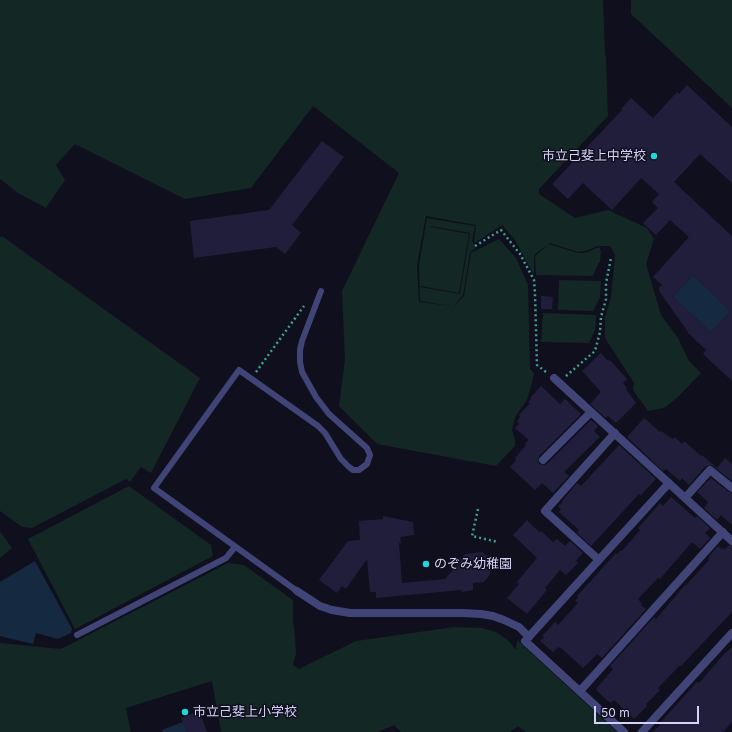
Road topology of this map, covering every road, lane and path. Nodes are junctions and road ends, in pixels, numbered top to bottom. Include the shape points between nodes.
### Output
1 (475, 246) dead end
2 (611, 258) dead end
3 (321, 291) dead end
4 (299, 312) dead end
5 (537, 365) dead end
6 (255, 372) dead end
7 (557, 381) joint
8 (591, 412) junction
9 (615, 433) junction
10 (543, 460) dead end
11 (669, 483) junction
12 (732, 488) edge
13 (685, 498) junction
14 (478, 509) dead end
15 (723, 532) junction
16 (732, 541) edge
17 (498, 542) dead end
18 (235, 547) junction
19 (599, 560) junction
20 (297, 592) joint
21 (732, 633) edge
22 (77, 635) dead end
23 (529, 637) junction
24 (580, 691) junction
25 (624, 732) edge
26 (642, 732) edge

1 - 5 path via 501,230 520,254 534,280
2 - 7 path via 606,299 595,351
3 - 18 lane via 300,350 302,372 329,414 367,448 370,455 367,464 359,470 353,470 342,460 318,426 239,370 154,488
4 - 6 path
7 - 8 street
8 - 9 street
8 - 10 street
9 - 11 street
9 - 19 street via 545,511
11 - 13 street
11 - 19 street
12 - 13 street via 710,470
13 - 15 street
14 - 17 path via 472,536
15 - 16 street
15 - 24 street
18 - 20 lane
18 - 22 lane via 226,558
19 - 23 street
20 - 23 street via 320,606 350,613 463,613 493,616 519,627
21 - 26 street
23 - 24 street via 525,641
24 - 25 street

